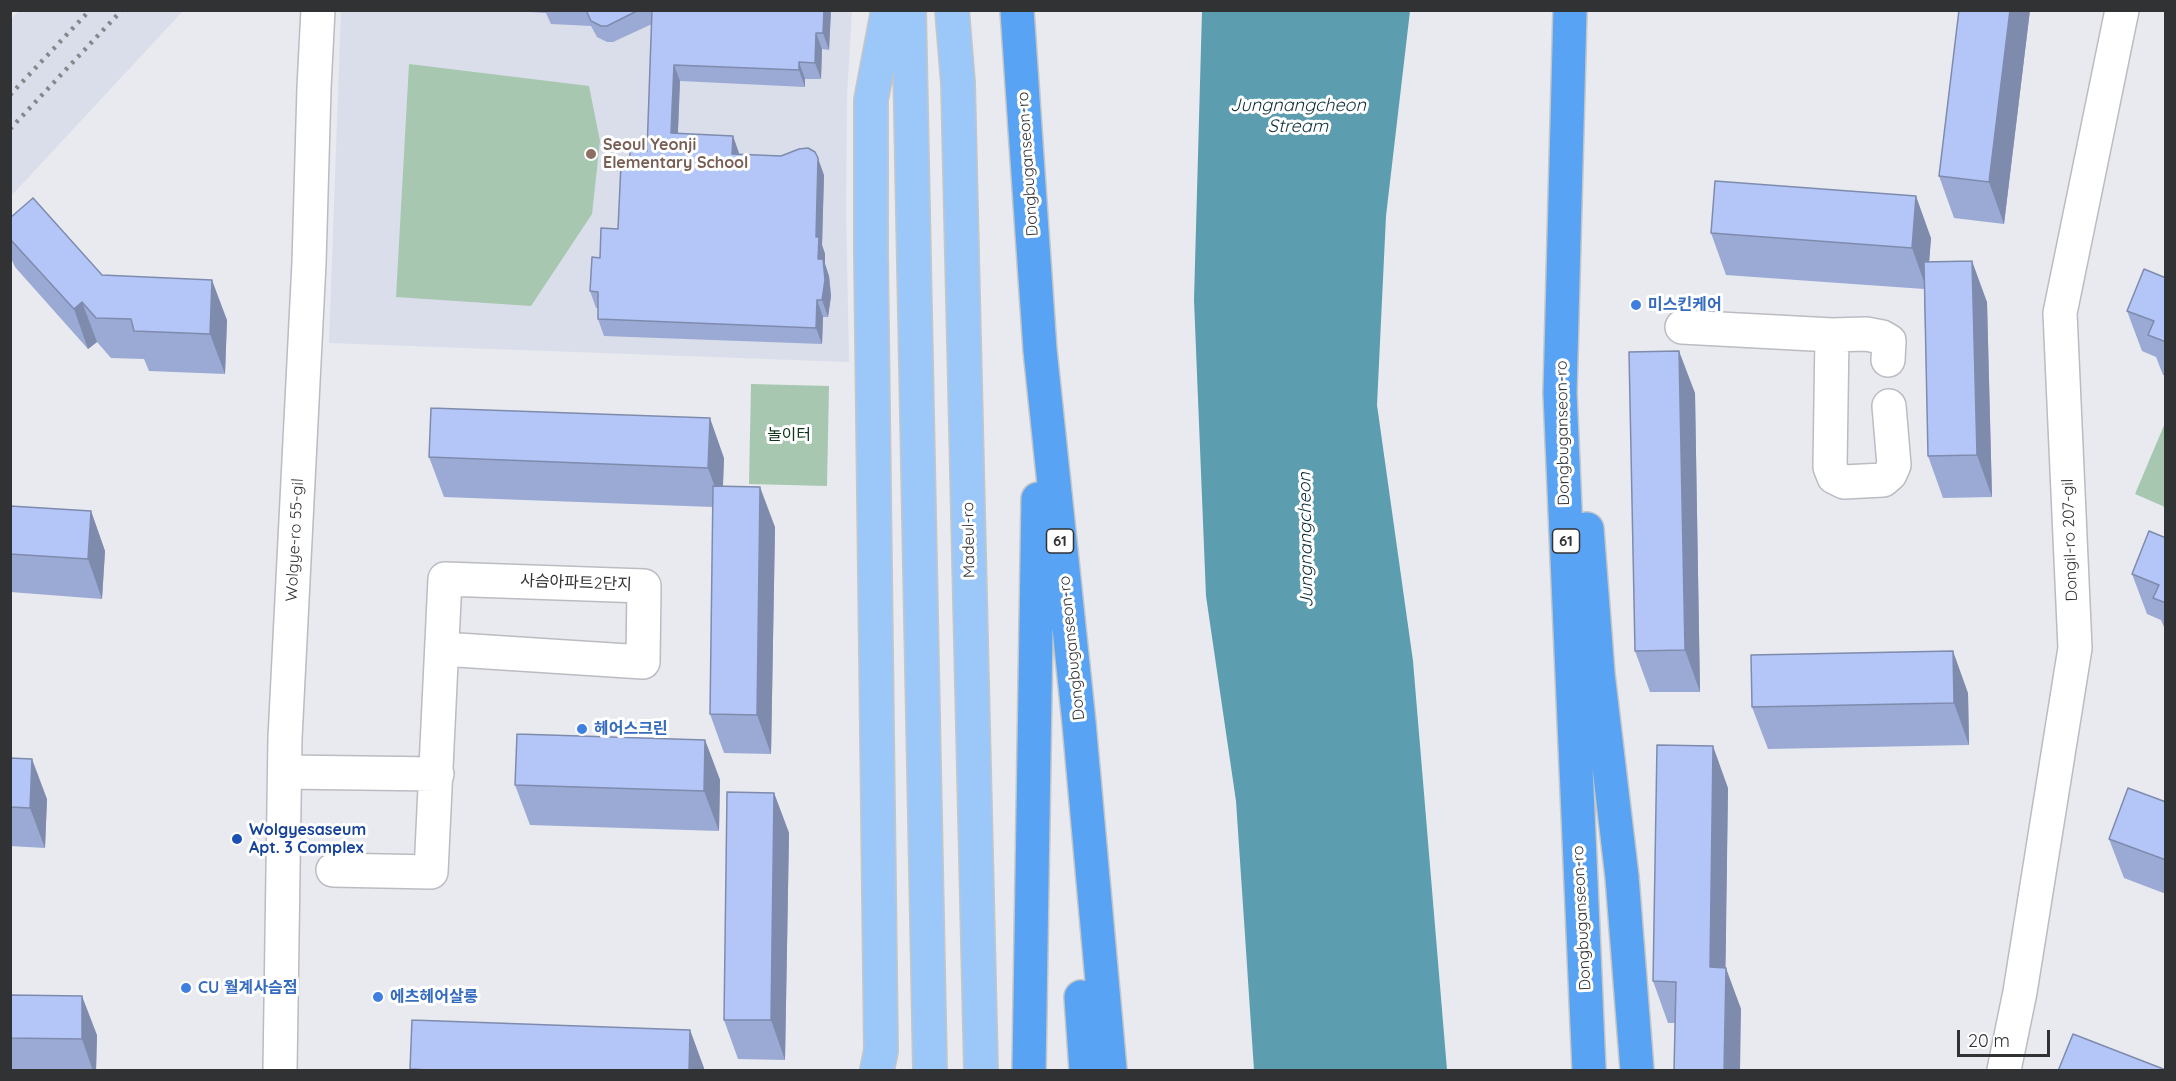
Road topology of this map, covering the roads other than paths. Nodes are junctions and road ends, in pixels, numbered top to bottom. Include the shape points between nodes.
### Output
1 (318, 10) edge
2 (888, 10) edge
3 (909, 10) edge
4 (952, 10) edge
5 (1017, 10) edge
6 (1570, 10) edge
7 (2122, 10) edge
8 (1682, 327) dead end
9 (1832, 335) junction
10 (1041, 350) junction
11 (1888, 360) dead end
12 (1560, 393) junction
13 (1889, 406) dead end
14 (442, 650) junction
15 (1079, 723) junction
16 (285, 772) junction
17 (436, 774) junction
18 (333, 870) dead end
19 (280, 1071) edge
20 (877, 1071) edge
21 (930, 1071) edge
22 (981, 1071) edge
23 (1029, 1071) edge
24 (1086, 1071) edge
25 (1110, 1071) edge
26 (1589, 1071) edge
27 (1637, 1071) edge
28 (2004, 1071) edge

1 - 16 street, Wolgye-ro 55-gil
2 - 20 main road via 871,100 881,1051
3 - 21 main road
4 - 22 main road, Madeul-ro via 958,83
5 - 10 highway, Dongbuganseon-ro / 61
6 - 12 highway, Dongbuganseon-ro / 61
7 - 28 street, Dongil-ro 207-gil via 2060,313 2075,648
8 - 9 street
9 - 11 street via 1886,338
9 - 13 street via 1830,467 1834,477 1844,482 1883,480 1890,474 1894,465
10 - 15 highway, Dongbuganseon-ro / 61
10 - 23 highway
12 - 26 highway, Dongbuganseon-ro / 61
12 - 27 highway via 1586,517
14 - 14 street, 사슴아파트2단지 via 445,579 644,586 643,662
14 - 17 street, 사슴아파트2단지
15 - 24 highway via 1069,803
15 - 25 highway, Dongbuganseon-ro / 61
16 - 17 street
16 - 19 street, Wolgye-ro 55-gil
17 - 18 street, 사슴아파트2단지 via 431,872

